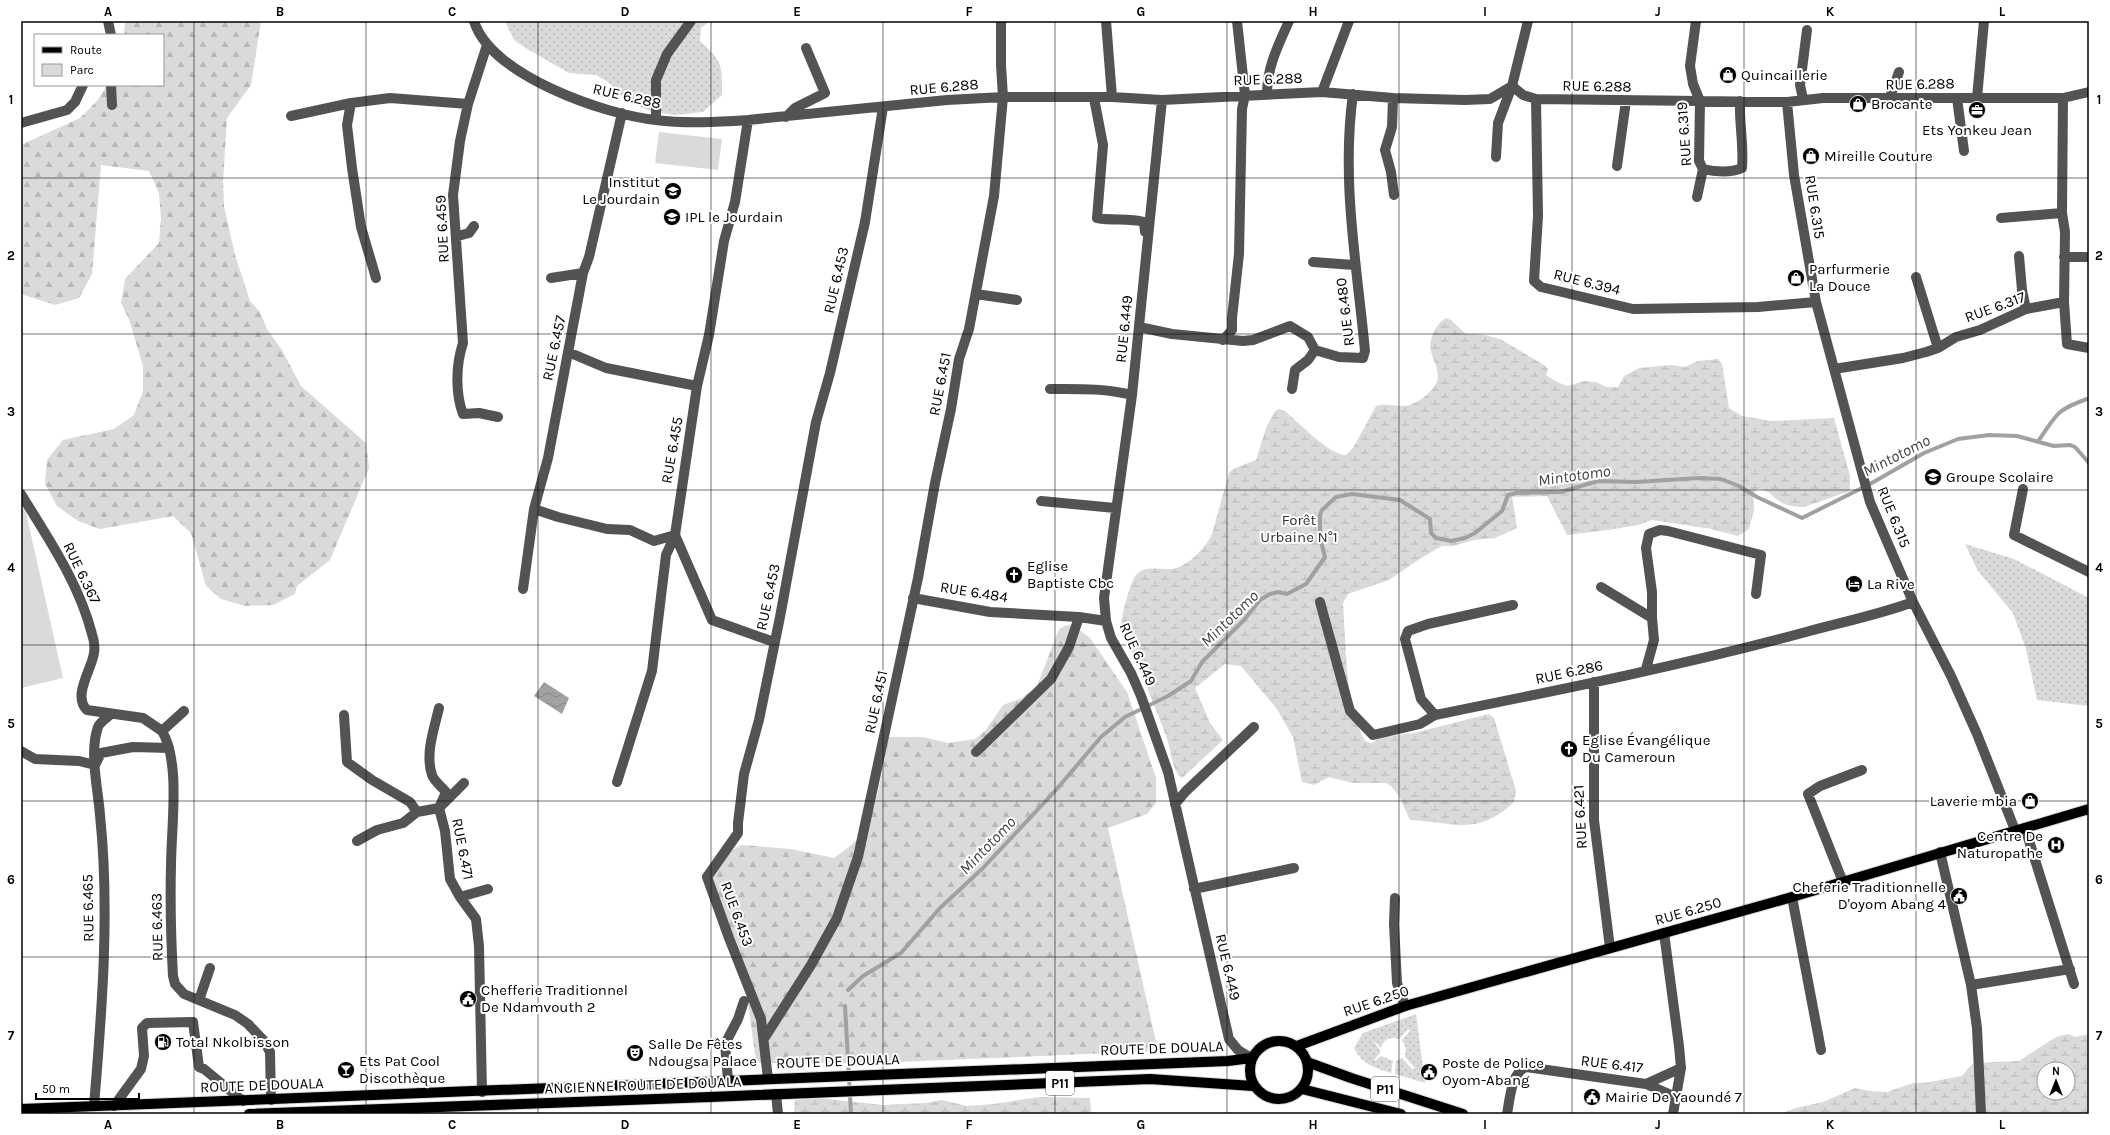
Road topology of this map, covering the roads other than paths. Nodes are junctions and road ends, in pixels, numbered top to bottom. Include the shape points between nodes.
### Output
1 (108, 21) edge
2 (474, 21) edge
3 (691, 21) edge
4 (1002, 21) edge
5 (1106, 21) edge
6 (1237, 21) edge
7 (1289, 21) edge
8 (1349, 21) edge
9 (1528, 21) edge
10 (1696, 21) edge
11 (1984, 21) edge
12 (1807, 30) dead end
13 (111, 34) edge
14 (487, 45) junction
15 (806, 48) dead end
16 (1899, 72) dead end
17 (83, 86) edge
18 (111, 86) edge
19 (1512, 86) junction
20 (1322, 92) junction
21 (2089, 92) edge
22 (1267, 94) junction
23 (1353, 94) junction
24 (1244, 95) junction
25 (1003, 98) junction
26 (1094, 98) junction
27 (1112, 98) junction
28 (1393, 98) junction
29 (1957, 98) junction
30 (1978, 98) junction
31 (2063, 98) junction
32 (1536, 99) junction
33 (1803, 99) junction
34 (1162, 100) junction
35 (1889, 100) junction
36 (1626, 101) junction
37 (1700, 101) junction
38 (1740, 101) junction
39 (1787, 102) junction
40 (351, 103) junction
41 (468, 104) junction
42 (112, 105) dead end
43 (883, 107) junction
44 (622, 113) junction
45 (291, 116) dead end
46 (786, 117) junction
47 (656, 120) junction
48 (748, 120) junction
49 (21, 123) edge
50 (1964, 152) dead end
51 (1496, 156) dead end
52 (1616, 166) dead end
53 (1703, 169) junction
54 (1394, 195) dead end
55 (1697, 197) dead end
56 (2062, 213) junction
57 (2001, 218) dead end
58 (474, 226) dead end
59 (458, 236) junction
60 (1146, 245) junction
61 (2019, 256) dead end
62 (2064, 258) junction
63 (2089, 258) edge
64 (1313, 262) dead end
65 (1354, 264) junction
66 (583, 272) junction
67 (1916, 277) dead end
68 (376, 278) dead end
69 (551, 278) dead end
70 (976, 294) junction
71 (1017, 300) dead end
72 (1816, 302) junction
73 (2064, 302) junction
74 (2026, 309) junction
75 (1139, 327) junction
76 (1223, 340) junction
77 (1938, 348) junction
78 (2089, 348) edge
79 (1315, 350) junction
80 (568, 352) junction
81 (1834, 369) junction
82 (698, 386) junction
83 (1050, 389) dead end
84 (1292, 389) dead end
85 (1132, 395) junction
86 (498, 416) dead end
87 (2023, 489) dead end
88 (21, 494) edge
89 (1041, 501) dead end
90 (1115, 508) junction
91 (534, 509) junction
92 (675, 535) junction
93 (2089, 572) edge
94 (1601, 587) dead end
95 (523, 589) dead end
96 (1756, 594) dead end
97 (913, 598) junction
98 (1320, 602) dead end
99 (1913, 602) junction
100 (1513, 606) dead end
101 (1079, 617) junction
102 (1652, 618) junction
103 (1106, 621) junction
104 (774, 642) junction
105 (1646, 670) junction
106 (1594, 682) junction
107 (439, 708) dead end
108 (184, 711) dead end
109 (111, 714) junction
110 (344, 715) dead end
111 (1435, 715) junction
112 (1254, 727) dead end
113 (162, 731) junction
114 (169, 748) junction
115 (21, 751) edge
116 (976, 752) dead end
117 (95, 765) junction
118 (1862, 770) dead end
119 (464, 782) dead end
120 (617, 782) dead end
121 (1175, 804) junction
122 (439, 808) junction
123 (2089, 809) edge
124 (417, 812) junction
125 (2020, 829) junction
126 (357, 841) dead end
127 (1940, 852) junction
128 (1294, 868) dead end
129 (1843, 882) junction
130 (488, 889) dead end
131 (1194, 889) junction
132 (460, 897) junction
133 (1792, 897) junction
134 (1395, 898) dead end
135 (1664, 933) junction
136 (1610, 948) junction
137 (210, 968) dead end
138 (2070, 969) junction
139 (2074, 984) dead end
140 (1971, 985) junction
141 (199, 1000) junction
142 (744, 1001) dead end
143 (1405, 1006) junction
144 (764, 1037) junction
145 (1296, 1046) junction
146 (1821, 1050) dead end
147 (1251, 1058) junction
148 (1308, 1062) junction
149 (1681, 1068) junction
150 (851, 1075) junction
151 (768, 1079) junction
152 (728, 1080) junction
153 (1646, 1084) junction
154 (1253, 1086) junction
155 (1302, 1089) junction
156 (482, 1092) junction
157 (852, 1092) junction
158 (776, 1094) junction
159 (271, 1100) junction
160 (243, 1101) junction
161 (1675, 1105) edge
162 (94, 1106) junction
163 (114, 1106) junction
164 (21, 1109) edge
165 (249, 1114) edge
166 (778, 1114) edge
167 (1401, 1114) edge
168 (1464, 1114) edge
169 (1507, 1114) edge
170 (1981, 1114) edge

1 - 13 street
2 - 14 street, RUE 6.288
3 - 47 street via 667,54 656,80
4 - 25 street, RUE 6.451 via 1000,65
5 - 27 street
6 - 24 street
7 - 22 street via 1270,66
8 - 20 street
9 - 19 street
10 - 37 street, RUE 6.319 via 1690,66 1693,84
11 - 30 street
12 - 33 street via 1800,85
14 - 41 street, RUE 6.459
14 - 44 street, RUE 6.288 via 516,69 541,84 585,102
15 - 46 street via 825,93 795,108
16 - 35 street
17 - 49 street via 67,110
18 - 42 street
19 - 28 street, RUE 6.288 via 1490,99
19 - 32 street, RUE 6.288 via 1523,95
19 - 51 street via 1498,123
20 - 22 street, RUE 6.288
20 - 23 street, RUE 6.288
21 - 31 street, RUE 6.288
22 - 24 street, RUE 6.288
23 - 28 street, RUE 6.288
23 - 65 street, RUE 6.480 via 1348,149
24 - 34 street, RUE 6.288
24 - 76 street via 1239,254 1232,330
25 - 26 street, RUE 6.288
25 - 43 street, RUE 6.288 via 947,100
25 - 70 street, RUE 6.451 via 994,196
26 - 27 street, RUE 6.288
26 - 60 street via 1103,145 1097,218 1144,222
27 - 34 street, RUE 6.288
28 - 54 street via 1392,127 1385,150
29 - 30 street, RUE 6.288
29 - 35 street, RUE 6.288
29 - 50 street
30 - 31 street, RUE 6.288
31 - 56 street
32 - 36 street, RUE 6.288
32 - 72 street, RUE 6.394 via 1538,216 1534,281 1541,287 1633,309 1758,307
33 - 35 street, RUE 6.288
33 - 39 street, RUE 6.288
34 - 60 street, RUE 6.449
36 - 37 street, RUE 6.288
36 - 52 street
37 - 38 street, RUE 6.288
37 - 53 street, RUE 6.319 via 1699,161
38 - 39 street, RUE 6.288
38 - 53 street via 1739,115 1744,154 1742,168 1736,171 1712,172
39 - 72 street, RUE 6.315 via 1794,175
40 - 41 street via 390,98
40 - 45 street
40 - 68 street via 347,125 352,168 361,227
41 - 59 street, RUE 6.459 via 460,141 453,206
43 - 46 street, RUE 6.288
43 - 104 street, RUE 6.453 via 865,222 816,422
44 - 47 street, RUE 6.288
44 - 66 street, RUE 6.457 via 589,257
46 - 48 street, RUE 6.288
47 - 48 street, RUE 6.288
48 - 82 street, RUE 6.455 via 735,202 724,241
53 - 55 street, RUE 6.319
56 - 57 street
56 - 62 street via 2065,232
58 - 59 street via 469,233
59 - 86 street, RUE 6.459 via 463,343 458,369 460,405 463,414
60 - 75 street, RUE 6.449
61 - 74 street
62 - 63 street
62 - 73 street
64 - 65 street
65 - 79 street, RUE 6.480 via 1365,351 1363,358 1339,357
66 - 69 street
66 - 80 street, RUE 6.457
67 - 77 street
70 - 71 street
70 - 97 street, RUE 6.451 via 969,329 959,359
72 - 81 street, RUE 6.315
73 - 74 street, RUE 6.317
73 - 78 street via 2067,344
74 - 77 street, RUE 6.317
75 - 76 street
75 - 85 street, RUE 6.449
76 - 79 street via 1253,340 1290,326 1308,336
77 - 81 street, RUE 6.317 via 1903,358
79 - 84 street via 1308,360 1295,370
80 - 82 street via 606,368
80 - 91 street, RUE 6.457 via 548,458
81 - 99 street, RUE 6.315 via 1870,502
82 - 92 street, RUE 6.455
83 - 85 street via 1094,388
85 - 90 street, RUE 6.449
87 - 93 street via 2014,535
88 - 109 street, RUE 6.367 via 78,592 92,634 94,653 81,696 83,704 87,710
89 - 90 street
90 - 103 street, RUE 6.449 via 1104,598
91 - 92 street via 607,529 630,530 654,541
91 - 95 street, RUE 6.457
92 - 104 street via 712,620
92 - 120 street, RUE 6.455 via 666,555 652,671
94 - 102 street
96 - 102 street via 1761,555 1660,530 1649,534 1646,548 1653,599
97 - 101 street, RUE 6.484 via 990,612
97 - 144 street, RUE 6.451 via 858,857 837,918 811,965
98 - 111 street, RUE 6.286 via 1350,711 1373,735 1420,724
99 - 105 street, RUE 6.286 via 1854,620
99 - 125 street, RUE 6.315 via 1951,676
100 - 111 street via 1428,624 1408,631 1405,639 1422,699
101 - 103 street, RUE 6.484
101 - 116 street via 1069,647 1051,679
102 - 105 street via 1654,640
103 - 121 street, RUE 6.449 via 1111,638 1131,673 1148,714 1168,772
104 - 144 street, RUE 6.453 via 759,720 744,774 738,833 707,877 761,1019
105 - 106 street, RUE 6.286
106 - 111 street, RUE 6.286
106 - 136 street, RUE 6.421 via 1594,820
107 - 122 street, RUE 6.471 via 430,761 432,776 446,792
108 - 113 street
109 - 113 street, RUE 6.367 via 143,718
109 - 117 street, RUE 6.465 via 98,726
110 - 124 street via 347,762 410,802
112 - 121 street
113 - 114 street, RUE 6.463
114 - 117 street via 133,747 101,753
114 - 141 street, RUE 6.463 via 174,798 171,866 173,976 178,989 191,999
115 - 117 street via 35,759 79,761
117 - 162 street, RUE 6.465 via 105,916
118 - 129 street via 1820,786 1808,794
119 - 122 street
121 - 131 street, RUE 6.449
122 - 124 street
122 - 132 street, RUE 6.471 via 450,879
123 - 125 main road, RUE 6.250
124 - 126 street via 403,823 377,830
125 - 127 main road, RUE 6.250
125 - 138 street, RUE 6.315
127 - 129 main road, RUE 6.250
127 - 140 street
128 - 131 street
129 - 133 main road, RUE 6.250
130 - 132 street
131 - 147 street, RUE 6.449 via 1229,1039 1238,1050
132 - 156 street, RUE 6.471 via 476,919 479,946
133 - 135 main road, RUE 6.250
133 - 146 street
134 - 143 street via 1397,983
135 - 136 main road, RUE 6.250
135 - 149 street
136 - 143 main road, RUE 6.250
137 - 141 street
138 - 139 street, RUE 6.315
138 - 140 street
140 - 170 street via 1977,1028
141 - 159 street, RUE 6.463 via 235,1015 248,1024 268,1047 271,1058
142 - 152 street via 725,1044
143 - 145 main road, RUE 6.250
144 - 151 street, RUE 6.453
145 - 147 main road via 1284,1041 1271,1042 1259,1048
145 - 148 main road
147 - 150 main road, ROUTE DE DOUALA / P11 via 1228,1061
147 - 154 main road via 1249,1076
148 - 155 main road via 1307,1076
148 - 168 main road, P11
149 - 153 street, RUE 6.417
149 - 161 street
150 - 151 main road, ROUTE DE DOUALA / P11
150 - 157 main road
151 - 152 main road, ROUTE DE DOUALA / P11
152 - 156 main road, ROUTE DE DOUALA / P11
153 - 161 street
153 - 169 street, RUE 6.417 via 1526,1067 1519,1070 1516,1076
154 - 155 main road via 1265,1096 1281,1100
154 - 157 main road, ANCIENNE ROUTE DE DOUALA / P11 via 1150,1079
155 - 167 main road, P11
156 - 159 main road, ROUTE DE DOUALA / P11
157 - 158 main road, ANCIENNE ROUTE DE DOUALA / P11
158 - 165 main road, ANCIENNE ROUTE DE DOUALA / P11
158 - 166 street
159 - 160 main road, ROUTE DE DOUALA / P11
160 - 163 main road, ROUTE DE DOUALA / P11
160 - 163 street via 204,1068 199,1067 193,1022 147,1023 142,1028 144,1056 141,1069
162 - 163 main road, ROUTE DE DOUALA / P11
162 - 164 main road, ROUTE DE DOUALA / P11

